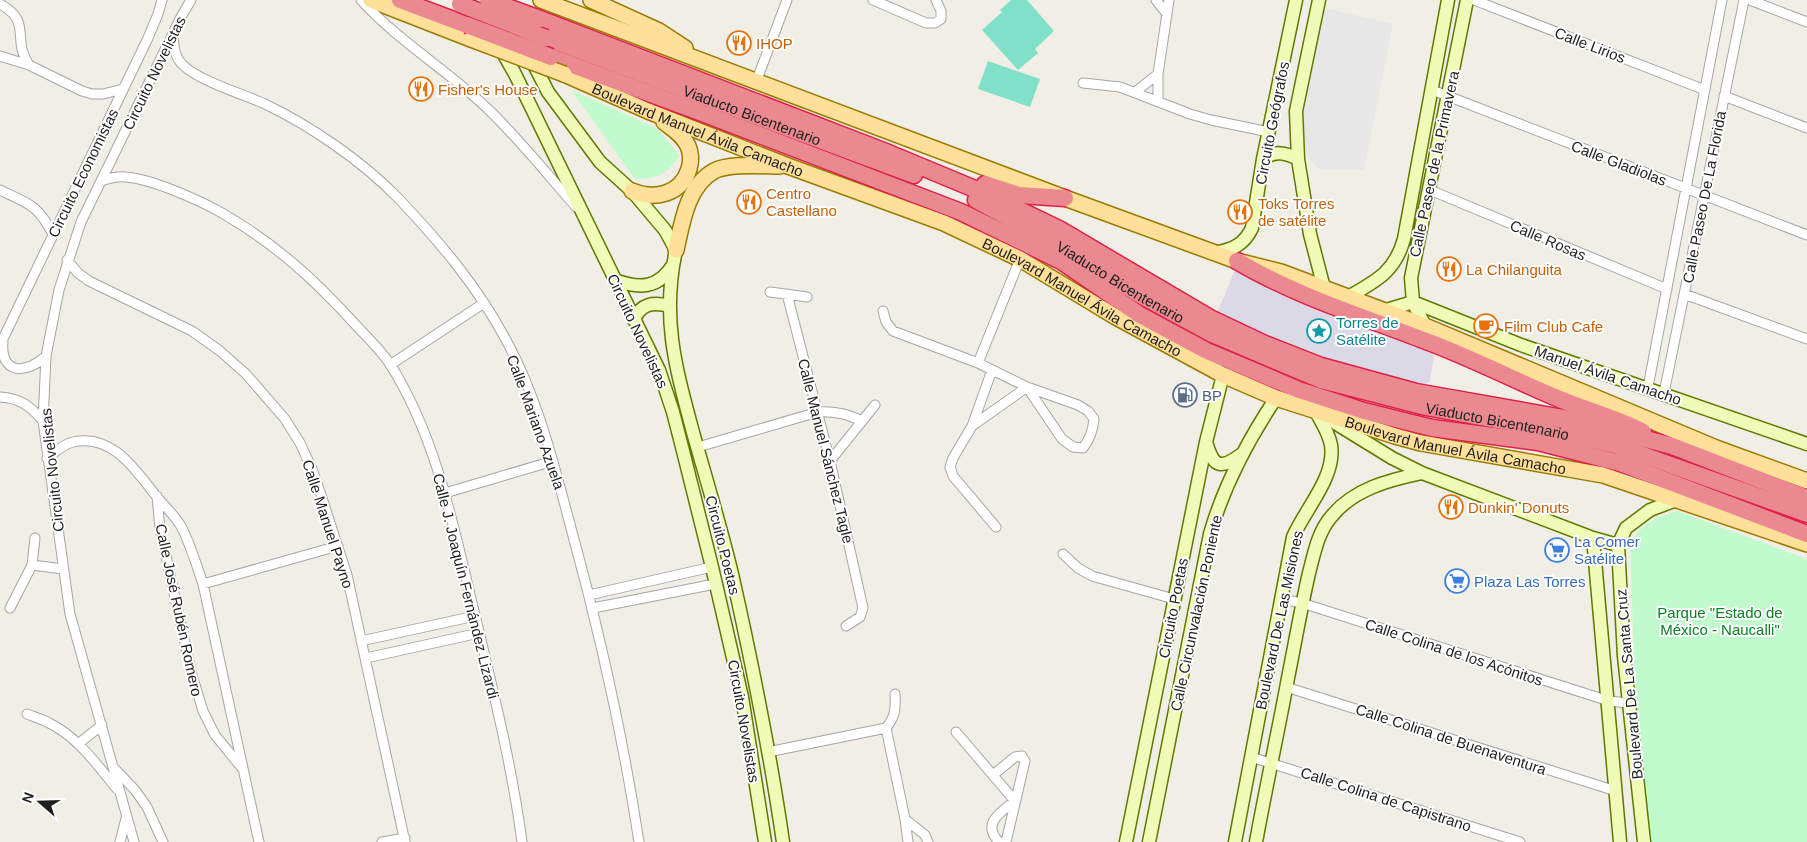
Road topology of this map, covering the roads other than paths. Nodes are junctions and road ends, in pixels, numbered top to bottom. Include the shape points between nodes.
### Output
1 (162, 0) edge
2 (191, 0) edge
3 (361, 0) edge
4 (371, 0) edge
5 (400, 0) edge
6 (488, 0) edge
7 (499, 0) edge
8 (541, 0) edge
9 (590, 0) edge
10 (787, 0) edge
11 (873, 0) edge
12 (936, 0) edge
13 (1156, 0) edge
14 (1169, 0) edge
15 (1296, 0) edge
16 (1319, 0) edge
17 (1448, 0) edge
18 (1467, 0) edge
19 (1474, 0) edge
20 (1722, 0) edge
21 (1744, 0) edge
22 (1750, 0) edge
23 (461, 1) edge
24 (0, 4) edge
25 (1167, 14) junction
26 (1807, 22) edge
27 (469, 32) junction
28 (173, 34) junction
29 (0, 56) edge
30 (710, 64) junction
31 (29, 65) junction
32 (1158, 74) junction
33 (756, 82) junction
34 (1083, 83) dead end
35 (123, 89) junction
36 (1432, 90) junction
37 (1705, 90) junction
38 (1135, 92) junction
39 (1724, 96) junction
40 (1448, 97) junction
41 (1158, 102) junction
42 (1274, 109) junction
43 (648, 110) junction
44 (1296, 111) junction
45 (1807, 128) edge
46 (1269, 132) junction
47 (881, 150) junction
48 (1263, 159) junction
49 (1298, 159) junction
50 (788, 166) junction
51 (101, 181) junction
52 (1686, 188) junction
53 (0, 190) edge
54 (1430, 190) junction
55 (632, 191) junction
56 (1704, 195) junction
57 (1065, 198) junction
58 (580, 211) junction
59 (53, 234) junction
60 (1807, 234) edge
61 (676, 250) junction
62 (1214, 253) junction
63 (1020, 259) junction
64 (67, 260) junction
65 (1237, 261) junction
66 (673, 265) junction
67 (615, 280) junction
68 (1324, 288) junction
69 (1666, 289) junction
70 (770, 292) dead end
71 (787, 294) junction
72 (1684, 294) junction
73 (807, 297) dead end
74 (1348, 297) junction
75 (1413, 302) junction
76 (484, 303) junction
77 (670, 306) junction
78 (1383, 310) junction
79 (883, 311) dead end
80 (634, 320) junction
81 (1425, 326) junction
82 (1807, 339) edge
83 (2, 342) edge
84 (46, 356) junction
85 (978, 363) junction
86 (390, 365) junction
87 (992, 370) junction
88 (1223, 375) junction
89 (1027, 387) junction
90 (1648, 387) junction
91 (1664, 393) junction
92 (0, 397) edge
93 (1276, 398) junction
94 (874, 405) dead end
95 (1315, 410) junction
96 (818, 412) junction
97 (43, 420) junction
98 (862, 421) junction
99 (972, 426) junction
100 (1206, 442) junction
101 (1807, 444) edge
102 (1672, 446) junction
103 (698, 447) junction
104 (1242, 453) junction
105 (47, 458) junction
106 (553, 461) junction
107 (830, 461) junction
108 (1422, 473) junction
109 (1807, 481) edge
110 (446, 493) junction
111 (157, 496) junction
112 (1807, 498) edge
113 (1680, 500) junction
114 (1310, 506) junction
115 (1807, 514) edge
116 (1331, 517) junction
117 (996, 526) dead end
118 (1807, 534) edge
119 (35, 538) dead end
120 (1593, 538) junction
121 (1618, 544) junction
122 (1807, 544) edge
123 (338, 546) junction
124 (1063, 554) dead end
125 (32, 565) junction
126 (712, 567) junction
127 (63, 569) junction
128 (203, 584) junction
129 (715, 584) junction
130 (589, 595) junction
131 (1174, 599) junction
132 (1281, 599) junction
133 (1302, 604) junction
134 (10, 608) dead end
135 (593, 608) junction
136 (475, 616) junction
137 (846, 626) dead end
138 (479, 633) junction
139 (362, 641) junction
140 (366, 658) junction
141 (1286, 687) junction
142 (895, 694) dead end
143 (1609, 701) junction
144 (1628, 703) junction
145 (27, 714) dead end
146 (102, 725) junction
147 (886, 728) junction
148 (956, 732) dead end
149 (78, 744) junction
150 (768, 752) junction
151 (1251, 757) junction
152 (1271, 763) junction
153 (113, 768) junction
154 (244, 769) junction
155 (993, 775) junction
156 (118, 790) junction
157 (1616, 791) junction
158 (1015, 801) junction
159 (126, 818) junction
160 (905, 819) junction
161 (1127, 839) edge
162 (405, 840) edge
163 (1150, 841) edge
164 (1258, 841) edge
165 (120, 842) edge
166 (134, 842) edge
167 (163, 842) edge
168 (258, 842) edge
169 (382, 842) edge
170 (522, 842) edge
171 (638, 842) edge
172 (765, 842) edge
173 (783, 842) edge
174 (908, 842) edge
175 (928, 842) edge
176 (998, 842) edge
177 (1006, 842) edge
178 (1235, 842) edge
179 (1520, 842) edge
180 (1620, 842) edge
181 (1644, 842) edge

1 - 35 street, Circuito Economistas
2 - 28 street, Circuito Novelistas
3 - 58 street, Circuito Novelistas via 390,30 443,69 490,110
4 - 27 main road, Boulevard Manuel Ávila Camacho
5 - 27 highway, Boulevard Manuel Ávila Camacho
6 - 47 highway, bridge
7 - 55 main road via 548,92 600,162
8 - 30 main road
9 - 30 main road via 659,31
10 - 33 street
11 - 12 street via 936,24 941,19 941,11
13 - 25 street
14 - 25 street
15 - 42 main road, Circuito Geógrafos
16 - 44 main road
17 - 36 main road, Calle Paseo de la Primavera
18 - 40 main road, Calle Paseo de la Primavera
19 - 37 street, Calle Lirios
20 - 37 street, Calle Paseo De La Florida
21 - 39 street, Calle Paseo De La Florida
22 - 26 street
23 - 58 main road via 515,74
23 - 115 highway, Viaducto Bicentenario, bridge via 546,38 975,200 1212,334 1320,380 1426,407 1615,444
24 - 31 street via 18,18 23,56
25 - 32 street
27 - 43 main road, Boulevard Manuel Ávila Camacho, bridge
27 - 118 highway, Boulevard Manuel Ávila Camacho, bridge via 697,111 961,212 1061,261 1140,315 1207,351 1299,390 1432,428 1538,442 1620,463
28 - 51 street, Circuito Novelistas
28 - 76 street, Calle Mariano Azuela via 177,58 185,67 296,121 369,172 430,233
29 - 31 street
30 - 33 main road
31 - 35 street via 92,94
32 - 38 street
32 - 41 street
33 - 57 main road
34 - 38 street
35 - 59 street, Circuito Economistas
36 - 40 street, Calle Gladiolas
36 - 74 main road, Calle Paseo de la Primavera via 1401,251 1384,274
37 - 52 street, Calle Paseo De La Florida
38 - 41 street
39 - 45 street
39 - 56 street, Calle Paseo De La Florida
40 - 52 street, Calle Gladiolas
40 - 54 main road, Calle Paseo de la Primavera
41 - 46 street via 1211,120
42 - 44 main road via 1284,114
42 - 46 main road, Circuito Geógrafos
43 - 50 main road, Boulevard Manuel Ávila Camacho
43 - 55 main road via 683,138 688,148 690,167 682,183 672,191 654,196
44 - 49 main road
46 - 48 main road, Circuito Geógrafos
47 - 57 highway via 1019,195
47 - 102 highway via 982,192 1059,229 1210,318 1321,366 1416,392 1574,420
48 - 49 main road via 1278,153
48 - 62 main road, Circuito Geógrafos via 1248,237 1238,246
49 - 68 main road via 1310,234
50 - 61 main road via 729,167 715,171 695,191
50 - 63 main road, Boulevard Manuel Ávila Camacho via 944,223
51 - 64 street, Circuito Novelistas
51 - 86 street, Calle J. Joaquín Fernández Lizardi via 114,177 145,180 216,209 240,224 303,270
52 - 56 street, Calle Gladiolas
52 - 69 street, Calle Paseo De La Florida
53 - 59 street via 39,211
54 - 69 street, Calle Rosas
54 - 75 main road, Calle Paseo de la Primavera via 1411,278
55 - 61 main road via 665,230
56 - 60 street, Calle Gladiolas
56 - 72 street, Calle Paseo De La Florida
57 - 62 main road
58 - 67 main road, Circuito Novelistas
59 - 83 street, Circuito Economistas
61 - 66 main road, Circuito Poetas
62 - 65 main road
63 - 85 street
63 - 88 main road, Boulevard Manuel Ávila Camacho via 1116,317
64 - 84 street, Circuito Novelistas
64 - 123 street, Calle Manuel Payno via 89,281 192,331 246,374 277,409 300,443
65 - 68 main road via 1281,272
65 - 102 highway via 1296,292 1623,421
66 - 67 main road via 661,279 648,285 635,286
66 - 77 main road, Circuito Poetas
67 - 80 main road, Circuito Novelistas
68 - 74 main road
69 - 90 street, Calle Paseo De La Florida
70 - 71 street
71 - 73 street
71 - 96 street, Calle Manuel Sánchez Tagle
72 - 82 street
72 - 91 street, Calle Paseo De La Florida
74 - 78 main road
75 - 78 main road
75 - 81 main road, Calle Paseo de la Primavera
75 - 90 main road, Manuel Ávila Camacho via 1521,344
76 - 86 street
76 - 106 street, Calle Mariano Azuela via 525,382
77 - 80 main road via 649,304 641,308
77 - 103 main road, Circuito Poetas via 676,366
78 - 81 main road
79 - 85 street via 893,331
80 - 126 main road, Circuito Novelistas via 658,370 673,412
81 - 109 main road via 1688,437
83 - 84 street via 3,357 12,367 34,366
84 - 97 street, Circuito Novelistas
85 - 87 street
86 - 110 street, Calle J. Joaquín Fernández Lizardi via 420,423
87 - 89 street
87 - 99 street
88 - 93 main road, Boulevard Manuel Ávila Camacho
88 - 100 main road, Circuito Poetas
89 - 89 street via 1088,411 1094,419 1093,429 1083,448 1073,447 1062,439
89 - 99 street
90 - 91 main road, Manuel Ávila Camacho
91 - 101 main road, Manuel Ávila Camacho
92 - 97 street via 28,405
93 - 95 main road, Boulevard Manuel Ávila Camacho
93 - 104 main road, Calle Circunvalación Poniente
94 - 98 street
95 - 108 main road
95 - 113 main road, Boulevard Manuel Ávila Camacho via 1422,443 1603,475
95 - 114 main road, Boulevard De Las Misiones via 1328,435 1331,458 1327,474
96 - 98 street via 841,413
96 - 103 street
96 - 107 street, Calle Manuel Sánchez Tagle
97 - 105 street, Circuito Novelistas
98 - 107 street
99 - 117 street via 950,467 953,476
100 - 104 main road via 1211,458 1220,464 1228,464
100 - 131 main road, Circuito Poetas
102 - 112 highway
103 - 150 main road, Circuito Poetas via 731,573
104 - 163 main road, Calle Circunvalación Poniente via 1223,494 1210,534
105 - 111 street, Calle José Rubén Romero via 72,442 89,441 104,445 121,454
105 - 127 street, Circuito Novelistas
106 - 110 street
106 - 130 street, Calle Mariano Azuela
107 - 137 street, Calle Manuel Sánchez Tagle via 863,608 860,617
108 - 116 main road, Boulevard De Las Misiones via 1391,480 1362,492
108 - 120 main road
110 - 136 street, Calle J. Joaquín Fernández Lizardi
111 - 128 street, Calle José Rubén Romero via 182,528
111 - 154 street, Calle José Rubén Romero via 160,529 202,711 215,735
113 - 121 main road via 1650,510 1626,528
113 - 122 main road, Boulevard Manuel Ávila Camacho
114 - 116 main road
114 - 132 main road, Boulevard De Las Misiones via 1293,537
116 - 133 main road, Boulevard De Las Misiones via 1316,547
119 - 125 street
120 - 121 main road
120 - 143 main road, Boulevard De La Santa Cruz
121 - 144 main road, Boulevard De La Santa Cruz
123 - 128 street
123 - 139 street, Calle Manuel Payno
124 - 131 street via 1092,576
125 - 127 street
125 - 134 street
126 - 129 main road, Circuito Novelistas
126 - 130 street
127 - 146 street, Circuito Novelistas via 70,614
128 - 154 street, Calle José Rubén Romero
129 - 135 street
129 - 172 main road, Circuito Novelistas via 742,697
130 - 135 street, Calle Mariano Azuela
131 - 161 main road, Circuito Poetas
132 - 133 street, Calle Colina de los Acónitos
132 - 151 main road, Boulevard De Las Misiones
133 - 141 main road, Boulevard De Las Misiones
133 - 143 street, Calle Colina de los Acónitos
135 - 171 street, Calle Mariano Azuela
136 - 138 street, Calle J. Joaquín Fernández Lizardi
136 - 139 street
138 - 140 street
138 - 170 street, Calle J. Joaquín Fernández Lizardi
139 - 140 street, Calle Manuel Payno
140 - 162 street, Calle Manuel Payno
141 - 152 main road, Boulevard De Las Misiones
141 - 157 street, Calle Colina de Buenaventura
142 - 147 street via 896,710
143 - 144 street, Calle Colina de los Acónitos
143 - 157 main road, Boulevard De La Santa Cruz
144 - 181 main road, Boulevard De La Santa Cruz
145 - 149 street via 50,723
146 - 149 street
146 - 153 street, Circuito Novelistas
147 - 150 street
147 - 160 street
148 - 155 street
149 - 156 street
150 - 173 main road, Circuito Poetas
151 - 152 street, Calle Colina de Capistrano
151 - 178 main road, Boulevard De Las Misiones
152 - 164 main road, Boulevard De Las Misiones
152 - 179 street, Calle Colina de Capistrano
153 - 156 street, Circuito Novelistas
153 - 167 street via 147,807
154 - 168 street, Calle José Rubén Romero
155 - 158 street
155 - 158 street via 1015,757 1022,756 1025,761
156 - 159 street, Circuito Novelistas
157 - 180 main road, Boulevard De La Santa Cruz
158 - 176 street via 996,815 992,826
158 - 177 street
159 - 165 street
159 - 166 street, Circuito Novelistas
160 - 174 street
160 - 175 street
161 - 163 main road
162 - 169 street

